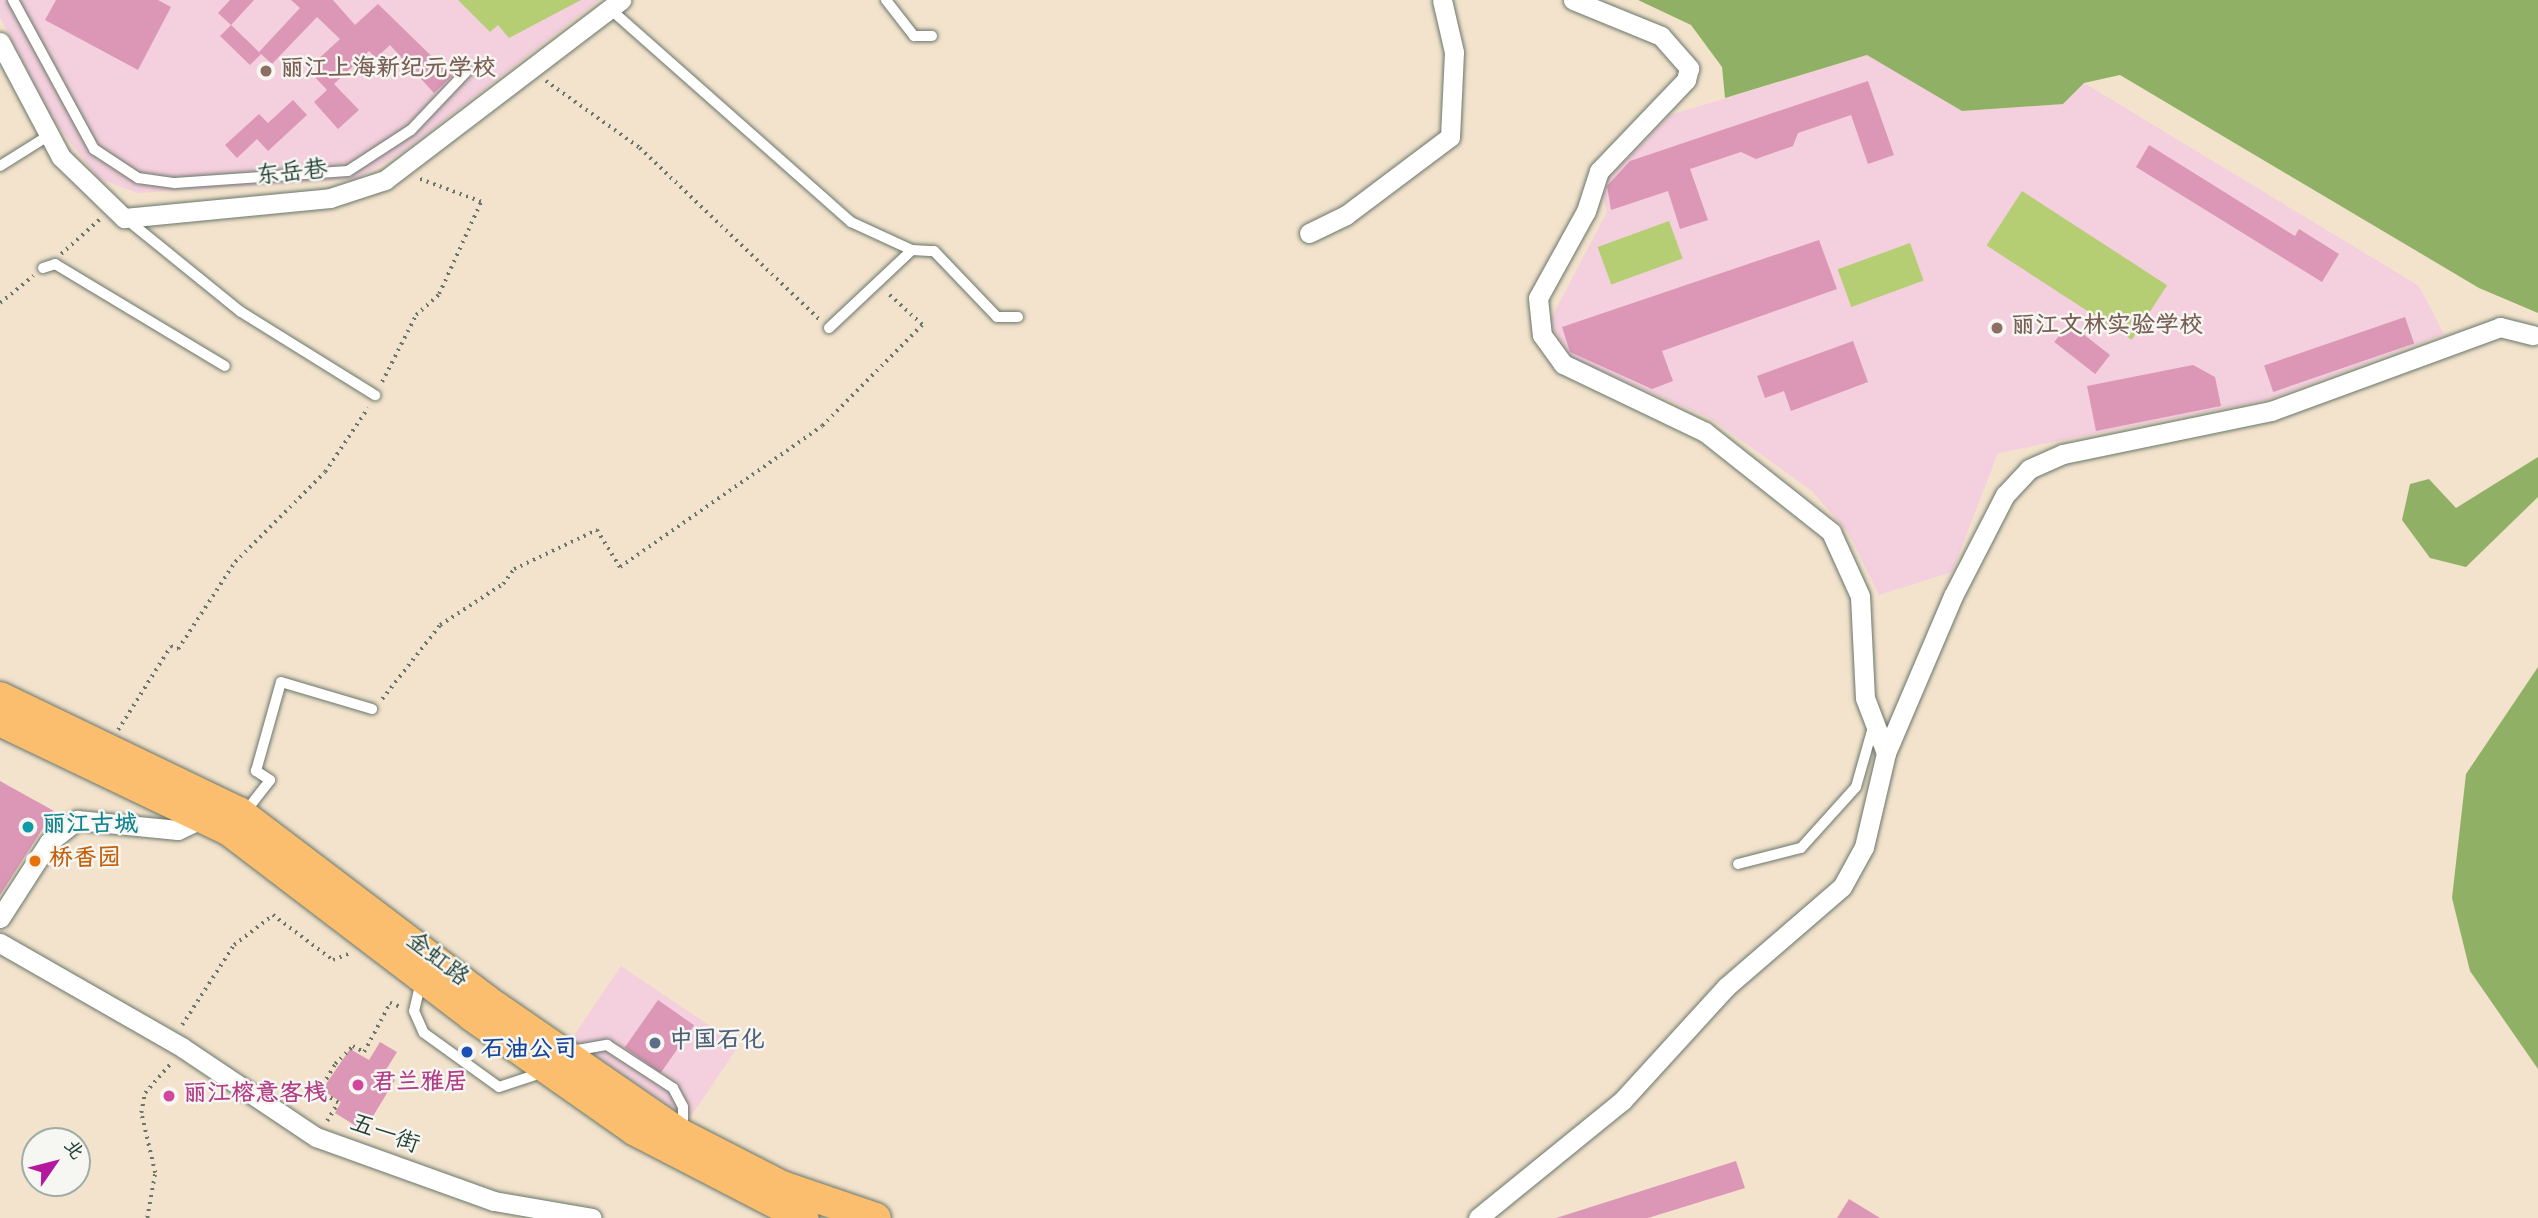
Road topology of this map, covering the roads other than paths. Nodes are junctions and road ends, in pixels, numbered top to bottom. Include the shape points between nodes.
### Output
1 (13, 0) edge
2 (886, 0) edge
3 (1442, 0) edge
4 (1573, 0) edge
5 (615, 4) edge
6 (932, 36) dead end
7 (0, 42) edge
8 (467, 71) dead end
9 (48, 136) junction
10 (0, 166) edge
11 (124, 218) junction
12 (1309, 233) dead end
13 (912, 250) junction
14 (43, 268) dead end
15 (1018, 317) dead end
16 (829, 328) road end
17 (2533, 335) dead end
18 (225, 366) dead end
19 (375, 395) road end
20 (0, 697) edge
21 (372, 709) road end
22 (1873, 720) junction
23 (0, 721) edge
24 (1886, 753) junction
25 (244, 814) junction
26 (205, 817) junction
27 (1738, 864) dead end
28 (0, 918) edge
29 (0, 943) edge
30 (422, 977) junction
31 (555, 1062) junction
32 (592, 1218) edge
33 (804, 1218) edge
34 (876, 1218) edge
35 (1478, 1218) edge

1 - 8 lane via 94,149 138,178 175,183 348,171 411,130
2 - 6 lane via 914,36
3 - 12 street via 1454,52 1450,137 1346,215
4 - 22 street via 1661,36 1689,68 1686,80 1600,171 1586,211 1538,298 1542,335 1563,364 1705,432 1831,532 1860,596 1865,698
5 - 11 street, 东岳巷 via 401,171 331,198
5 - 13 lane via 851,222
7 - 9 street
9 - 10 lane
9 - 11 street via 89,189
11 - 19 lane via 241,312
13 - 15 lane via 934,251 997,317
13 - 16 lane
14 - 18 lane via 55,264
17 - 24 street via 2500,327 2272,411 2063,454 2029,468 2005,495 1953,596
20 - 25 main road, 金虹路
21 - 25 lane via 281,682 256,771 270,779
22 - 24 street
22 - 27 lane via 1864,770 1845,803 1801,848
23 - 26 main road, 金虹路
24 - 35 street via 1864,847 1842,887 1726,987 1622,1101
25 - 31 main road, 金虹路
26 - 28 street via 178,830 77,820 49,842
26 - 30 main road, 金虹路 via 273,859
29 - 32 street, 五一街 via 178,1045 316,1137 494,1201
30 - 31 main road, 金虹路
30 - 31 lane via 414,1011 424,1033 499,1087
31 - 33 main road, 金虹路 via 668,1151
31 - 34 main road, 金虹路 via 782,1186

